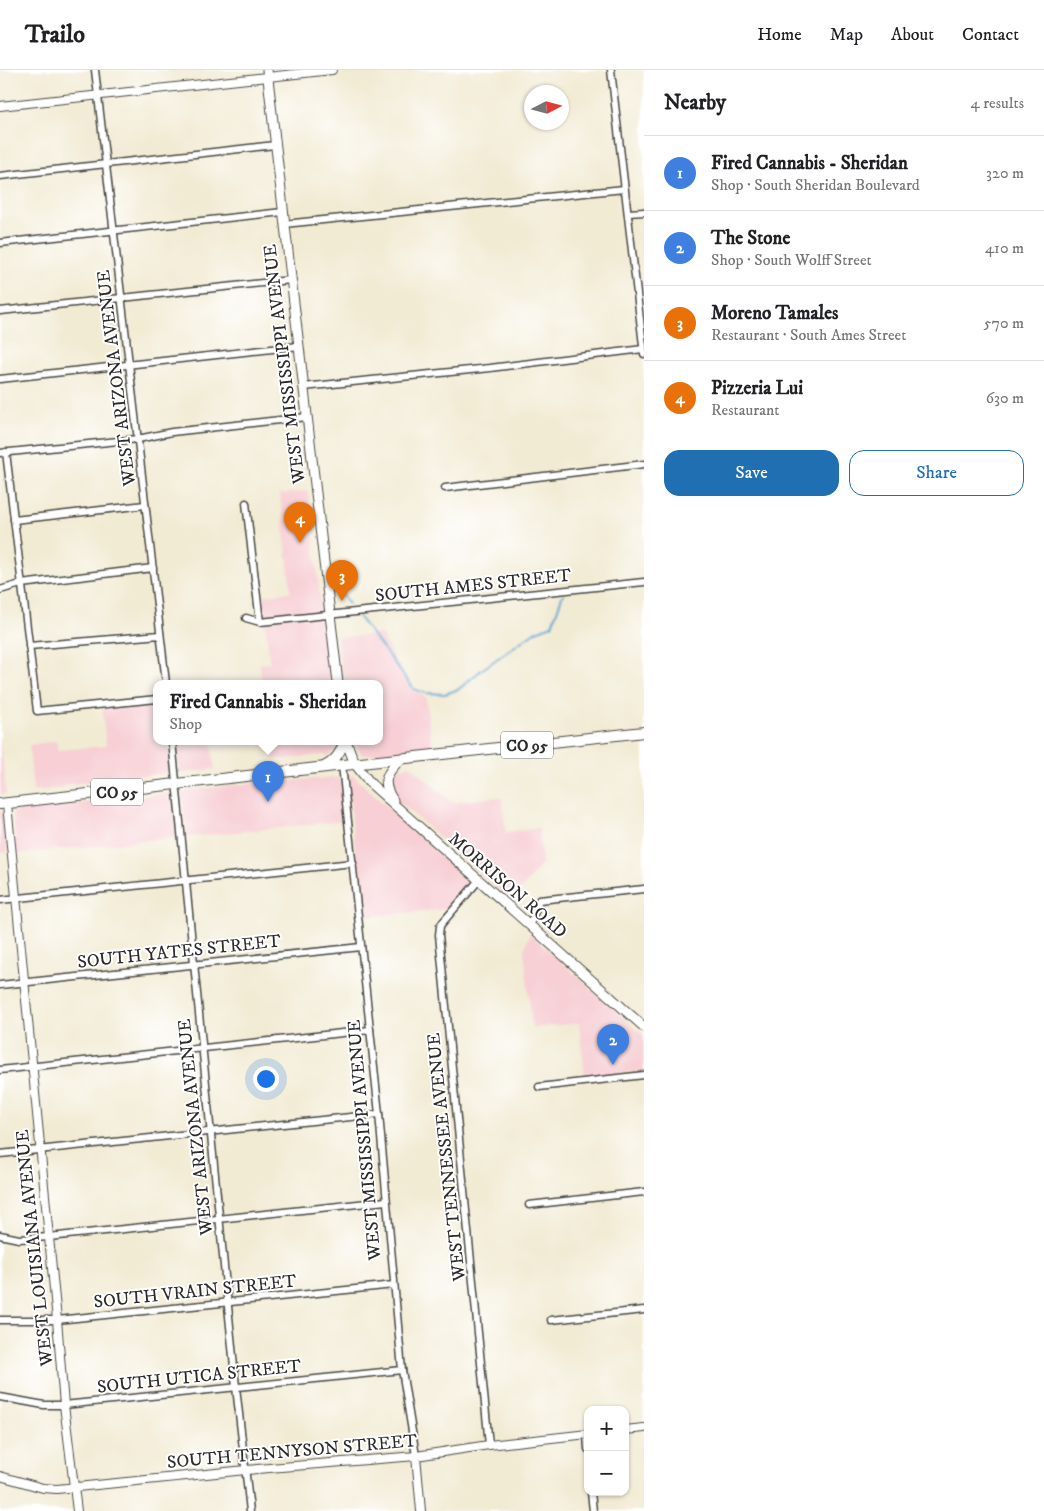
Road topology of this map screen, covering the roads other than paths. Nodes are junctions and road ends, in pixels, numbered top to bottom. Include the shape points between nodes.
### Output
1 (95, 70) edge
2 (332, 70) edge
3 (611, 70) edge
4 (267, 74) edge
5 (98, 96) junction
6 (0, 106) edge
7 (275, 144) junction
8 (106, 163) junction
9 (0, 176) edge
10 (624, 189) junction
11 (283, 212) junction
12 (644, 212) edge
13 (628, 214) junction
14 (284, 224) junction
15 (114, 231) junction
16 (0, 243) edge
17 (291, 280) junction
18 (641, 296) edge
19 (122, 298) junction
20 (0, 311) edge
21 (299, 346) junction
22 (644, 349) edge
23 (644, 354) edge
24 (129, 366) junction
25 (0, 379) edge
26 (303, 387) junction
27 (307, 417) junction
28 (138, 439) junction
29 (3, 452) edge
30 (644, 464) edge
31 (445, 488) dead end
32 (246, 503) dead end
33 (145, 505) junction
34 (14, 520) junction
35 (152, 568) junction
36 (644, 582) edge
37 (21, 584) junction
38 (0, 590) edge
39 (330, 615) junction
40 (246, 618) dead end
41 (260, 622) junction
42 (160, 635) junction
43 (29, 646) junction
44 (166, 680) edge
45 (338, 680) edge
46 (153, 699) edge
47 (644, 732) edge
48 (172, 745) edge
49 (343, 745) edge
50 (347, 745) edge
51 (402, 758) junction
52 (355, 764) junction
53 (342, 765) junction
54 (320, 768) junction
55 (177, 785) junction
56 (3, 804) edge
57 (398, 809) junction
58 (353, 863) junction
59 (479, 880) junction
60 (187, 881) junction
61 (644, 889) edge
62 (16, 899) junction
63 (0, 900) edge
64 (530, 925) junction
65 (361, 947) junction
66 (195, 964) junction
67 (25, 982) junction
68 (0, 985) edge
69 (644, 1027) edge
70 (370, 1030) junction
71 (203, 1049) junction
72 (31, 1067) junction
73 (0, 1070) edge
74 (644, 1075) edge
75 (539, 1087) dead end
76 (379, 1114) junction
77 (211, 1133) junction
78 (40, 1150) junction
79 (0, 1154) edge
80 (644, 1192) edge
81 (386, 1201) junction
82 (529, 1205) dead end
83 (220, 1218) junction
84 (0, 1235) edge
85 (49, 1237) junction
86 (394, 1285) junction
87 (228, 1303) junction
88 (644, 1310) edge
89 (0, 1320) edge
90 (57, 1320) junction
91 (551, 1320) dead end
92 (402, 1370) junction
93 (236, 1386) junction
94 (0, 1397) edge
95 (64, 1405) junction
96 (644, 1428) edge
97 (629, 1430) edge
98 (584, 1435) edge
99 (489, 1445) junction
100 (416, 1456) junction
101 (246, 1470) junction
102 (0, 1476) edge
103 (74, 1488) junction
104 (591, 1496) edge
105 (77, 1511) edge
106 (250, 1511) edge
107 (421, 1511) edge
108 (593, 1511) edge

1 - 5 street, WEST ARIZONA AVENUE
2 - 4 street
3 - 10 street
4 - 5 street
4 - 7 main road, WEST MISSISSIPPI AVENUE
5 - 6 street
5 - 8 street, WEST ARIZONA AVENUE
7 - 8 street
7 - 11 main road, WEST MISSISSIPPI AVENUE
8 - 9 street
8 - 15 street, WEST ARIZONA AVENUE
10 - 13 street
10 - 14 street
11 - 14 main road, WEST MISSISSIPPI AVENUE
11 - 15 street
12 - 13 street
13 - 18 street
14 - 17 main road, WEST MISSISSIPPI AVENUE
15 - 16 street
15 - 19 street, WEST ARIZONA AVENUE
17 - 19 street
17 - 21 main road, WEST MISSISSIPPI AVENUE
18 - 22 street
19 - 20 street
19 - 24 street, WEST ARIZONA AVENUE
21 - 24 street
21 - 26 main road, WEST MISSISSIPPI AVENUE
22 - 23 street
22 - 26 street
24 - 25 street
24 - 28 street, WEST ARIZONA AVENUE
26 - 27 main road, WEST MISSISSIPPI AVENUE
27 - 28 street via 172,432
27 - 39 main road, WEST MISSISSIPPI AVENUE
28 - 29 street
28 - 33 street, WEST ARIZONA AVENUE
29 - 34 street
30 - 31 street
32 - 41 street
33 - 34 street
33 - 35 street, WEST ARIZONA AVENUE
34 - 37 street
35 - 37 street
35 - 42 street, WEST ARIZONA AVENUE
36 - 39 street, SOUTH AMES STREET
37 - 38 street
37 - 43 street
39 - 41 street, SOUTH AMES STREET
39 - 45 main road, WEST MISSISSIPPI AVENUE
40 - 41 street, SOUTH AMES STREET
42 - 43 street
42 - 44 street, WEST ARIZONA AVENUE
43 - 46 street via 37,711
47 - 51 main road, CO 95
48 - 55 street, WEST ARIZONA AVENUE
49 - 54 main road via 335,758
50 - 52 main road
51 - 52 main road, CO 95
51 - 57 main road via 389,772 386,781 388,793
52 - 53 main road, CO 95
52 - 57 main road, MORRISON ROAD
53 - 54 main road, CO 95
53 - 58 street, WEST MISSISSIPPI AVENUE
54 - 55 main road, CO 95
55 - 56 main road, CO 95
55 - 60 street, WEST ARIZONA AVENUE
56 - 62 street, WEST LOUISIANA AVENUE
57 - 59 main road, MORRISON ROAD
58 - 60 street
58 - 65 street, WEST MISSISSIPPI AVENUE
59 - 64 main road, MORRISON ROAD
59 - 99 street, WEST TENNESSEE AVENUE via 440,926 439,934
60 - 62 street
60 - 66 street, WEST ARIZONA AVENUE
61 - 64 street via 539,900
62 - 63 street
62 - 67 street, WEST LOUISIANA AVENUE
64 - 69 main road, MORRISON ROAD
65 - 66 street, SOUTH YATES STREET
65 - 70 street, WEST MISSISSIPPI AVENUE
66 - 67 street, SOUTH YATES STREET
66 - 71 street, WEST ARIZONA AVENUE
67 - 68 street, SOUTH YATES STREET
67 - 72 street, WEST LOUISIANA AVENUE
70 - 71 street
70 - 76 street, WEST MISSISSIPPI AVENUE
71 - 72 street
71 - 77 street, WEST ARIZONA AVENUE
72 - 73 street
72 - 78 street, WEST LOUISIANA AVENUE
74 - 75 street
76 - 77 street
76 - 81 street, WEST MISSISSIPPI AVENUE
77 - 78 street
77 - 83 street, WEST ARIZONA AVENUE
78 - 79 street
78 - 85 street, WEST LOUISIANA AVENUE
80 - 82 street
81 - 83 street
81 - 86 street, WEST MISSISSIPPI AVENUE
83 - 85 street
83 - 87 street, WEST ARIZONA AVENUE
84 - 85 street via 19,1239
85 - 90 street, WEST LOUISIANA AVENUE
86 - 87 street, SOUTH VRAIN STREET
86 - 92 street, WEST MISSISSIPPI AVENUE
87 - 90 street, SOUTH VRAIN STREET
87 - 93 street, WEST ARIZONA AVENUE
88 - 91 street
89 - 90 street, SOUTH VRAIN STREET
90 - 95 street, WEST LOUISIANA AVENUE
92 - 93 street, SOUTH UTICA STREET
92 - 100 street, WEST MISSISSIPPI AVENUE
93 - 95 street, SOUTH UTICA STREET
93 - 101 street, WEST ARIZONA AVENUE
94 - 95 street, SOUTH UTICA STREET
95 - 103 street, WEST LOUISIANA AVENUE
96 - 97 street
98 - 99 street, SOUTH TENNYSON STREET
99 - 100 street, SOUTH TENNYSON STREET
100 - 101 street, SOUTH TENNYSON STREET
100 - 107 street, WEST MISSISSIPPI AVENUE
101 - 103 street, SOUTH TENNYSON STREET
101 - 106 street, WEST ARIZONA AVENUE
102 - 103 street, SOUTH TENNYSON STREET via 43,1488
103 - 105 street, WEST LOUISIANA AVENUE
104 - 108 street

